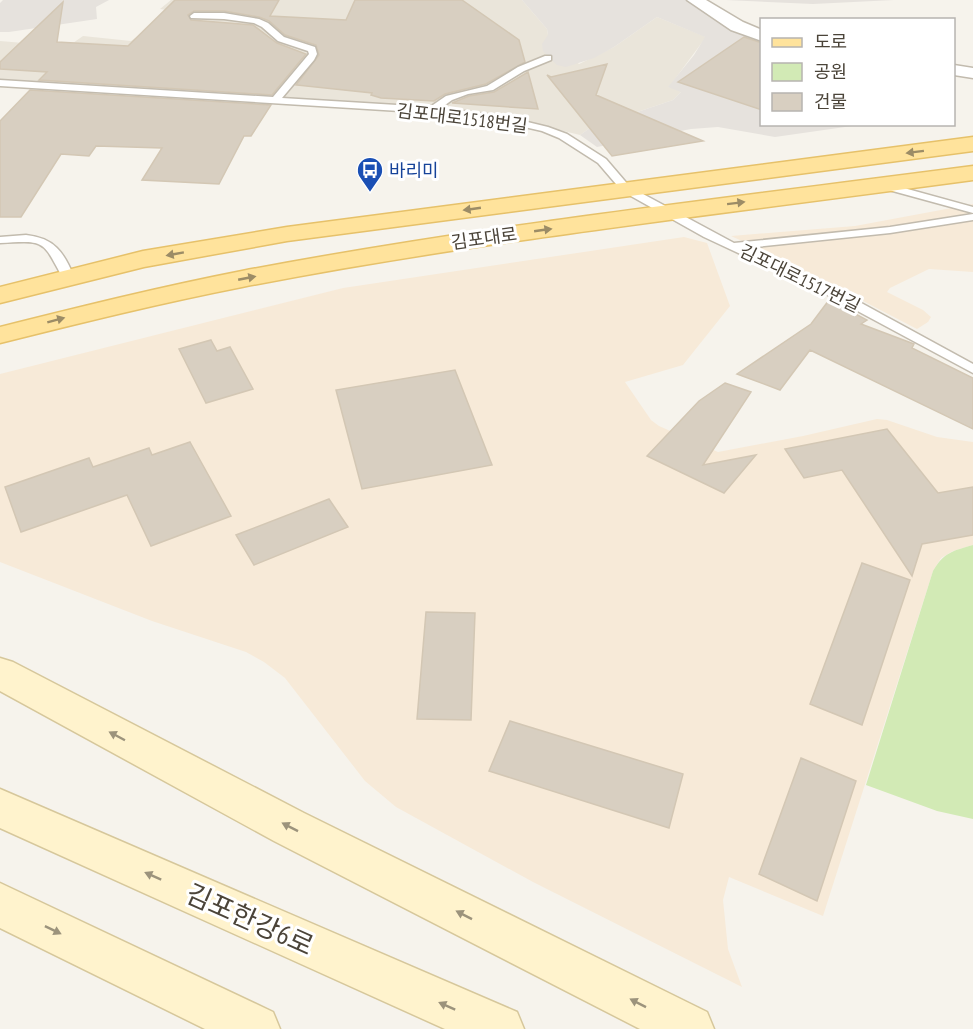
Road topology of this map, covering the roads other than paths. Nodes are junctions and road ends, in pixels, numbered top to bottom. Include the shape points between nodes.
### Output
1 (695, 0) edge
2 (194, 16) dead end
3 (760, 35) edge
4 (548, 58) dead end
5 (955, 70) edge
6 (973, 73) edge
7 (0, 83) edge
8 (276, 99) junction
9 (432, 110) junction
10 (973, 144) edge
11 (973, 173) edge
12 (882, 185) junction
13 (626, 189) junction
14 (973, 210) edge
15 (667, 212) junction
16 (973, 217) edge
17 (0, 240) edge
18 (735, 246) junction
19 (68, 276) junction
20 (5, 293) edge
21 (5, 334) edge
22 (973, 369) edge
23 (0, 673) edge
24 (0, 808) edge
25 (0, 905) edge
26 (256, 1029) edge
27 (500, 1029) edge
28 (690, 1029) edge

1 - 3 street
2 - 8 lane via 256,21 281,39 312,49 310,60
4 - 9 lane via 490,88 449,98
5 - 6 street
7 - 8 lane, 김포대로1518번길
8 - 9 lane, 김포대로1518번길
9 - 13 lane, 김포대로1518번길 via 507,120 563,136 602,160
10 -> 13 main road, 김포대로
11 - 12 main road, 김포대로
12 - 14 lane
15 -> 12 main road, 김포대로
13 - 15 lane, 김포대로1517번길
13 -> 19 main road, 김포대로 via 287,234
15 - 18 lane, 김포대로1517번길
21 -> 15 main road, 김포대로 via 141,300 353,258
16 - 18 lane
17 - 19 lane via 36,239 51,245 60,255
18 - 22 lane, 김포대로1517번길 via 828,290
19 - 20 main road, 김포대로
28 -> 23 street via 289,827
27 -> 24 street, 김포한강6로
25 -> 26 street

